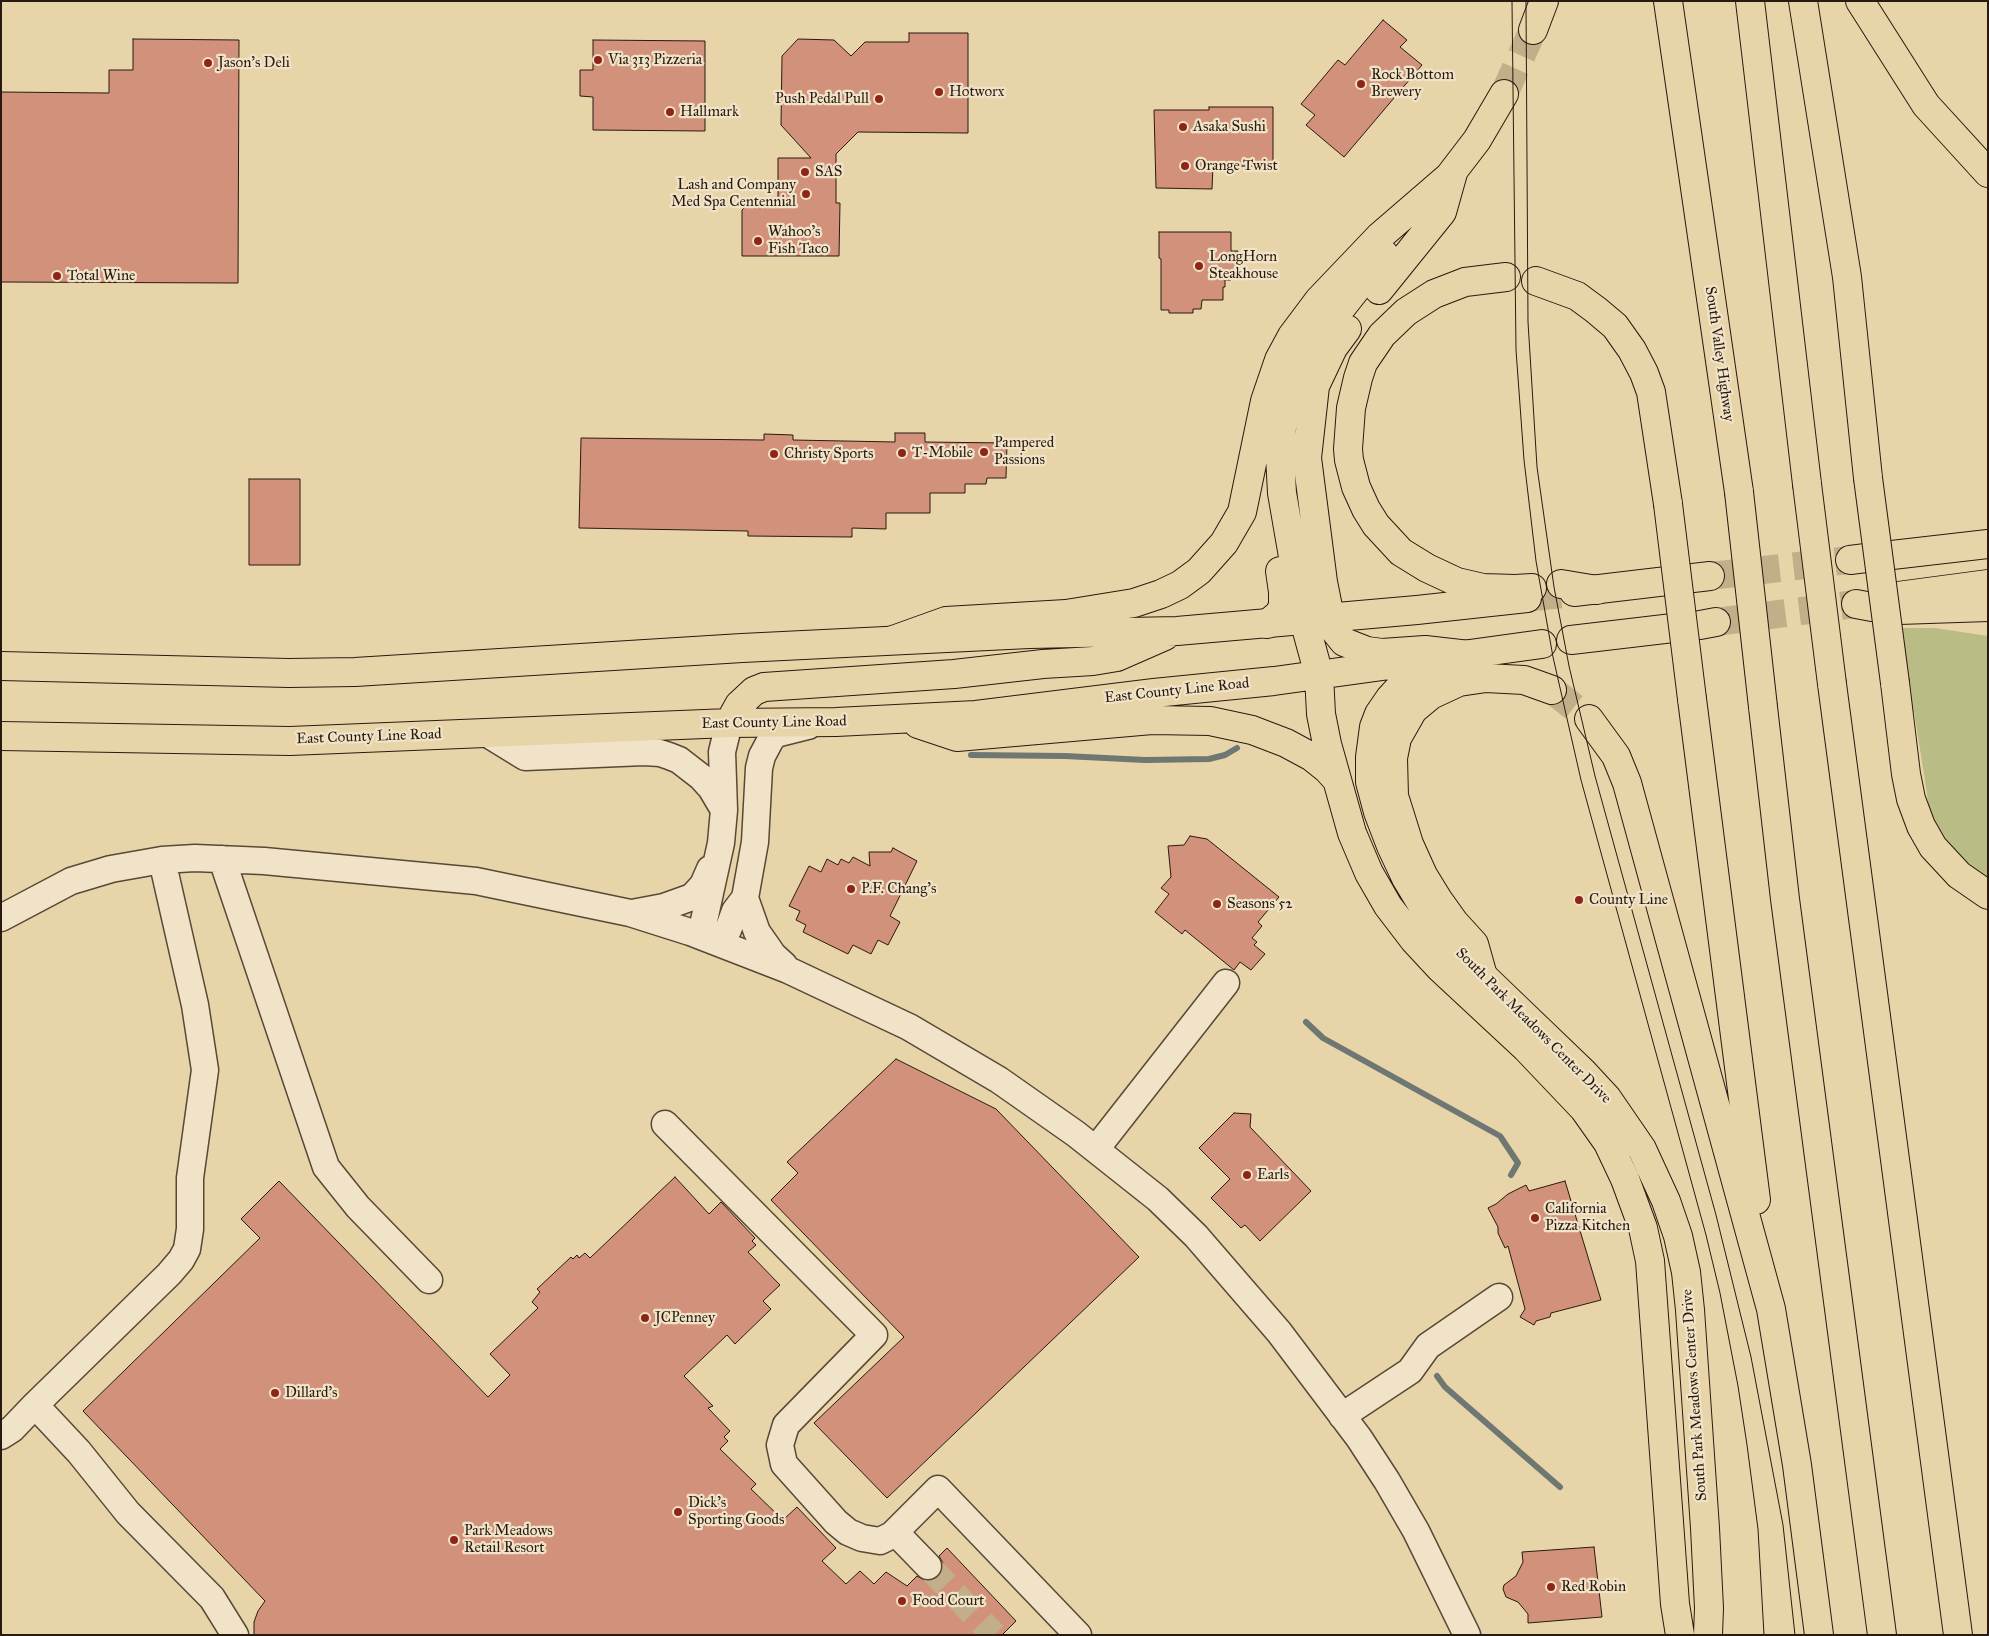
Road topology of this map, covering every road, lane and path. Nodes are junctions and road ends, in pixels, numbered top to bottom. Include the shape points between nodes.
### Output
1 (1544, 1) edge
2 (1668, 1) edge
3 (1750, 1) edge
4 (1803, 1) edge
5 (1860, 1) edge
6 (1533, 30) tunnel mouth
7 (1504, 94) tunnel mouth
8 (1453, 173) junction
9 (1988, 174) edge
10 (1377, 262) junction
11 (1506, 277) dead end
12 (1536, 280) dead end
13 (1988, 544) edge
14 (1870, 558) tunnel mouth
15 (1667, 581) dead end
16 (1988, 584) edge
17 (1562, 589) tunnel mouth
18 (1988, 607) edge
19 (1317, 619) junction
20 (1267, 624) junction
21 (1673, 628) dead end
22 (1177, 631) junction
23 (893, 640) junction
24 (1571, 640) dead end
25 (1542, 644) dead end
26 (1470, 655) junction
27 (1, 666) edge
28 (1391, 666) junction
29 (1425, 671) junction
30 (1319, 675) junction
31 (1486, 678) junction
32 (1552, 690) tunnel mouth
33 (900, 719) junction
34 (1589, 719) tunnel mouth
35 (836, 722) junction
36 (729, 723) junction
37 (486, 733) junction
38 (1, 736) edge
39 (1337, 780) junction
40 (724, 810) junction
41 (721, 843) junction
42 (222, 859) junction
43 (162, 860) junction
44 (1988, 895) edge
45 (744, 898) junction
46 (630, 913) junction
47 (1, 918) edge
48 (711, 939) junction
49 (788, 970) junction
50 (1483, 976) junction
51 (1226, 983) dead end
52 (665, 1124) dead end
53 (1096, 1149) junction
54 (429, 1280) dead end
55 (1499, 1297) dead end
56 (1771, 1309) junction
57 (35, 1404) junction
58 (1342, 1416) junction
59 (1, 1436) edge
60 (895, 1532) junction
61 (928, 1566) tunnel mouth
62 (1078, 1634) edge
63 (235, 1635) edge
64 (1467, 1635) edge
65 (1680, 1635) edge
66 (1708, 1635) edge
67 (1819, 1635) edge
68 (1882, 1635) edge
69 (1958, 1635) edge

1 - 6 main road
2 - 68 main road, South Valley Highway, bridge via 1739,492 1785,899
3 - 69 main road, bridge via 1832,684
4 - 44 main road, bridge via 1847,277 1868,478 1911,799 1933,847 1959,875
5 - 9 main road via 1926,105
7 - 8 main road via 1478,140
8 - 10 main road
8 - 19 main road via 1442,212 1344,332 1316,386 1307,464
8 - 23 main road via 1380,236 1319,300 1292,336 1279,360 1265,401 1242,512 1224,543 1199,570 1180,585 1134,603 1066,614 946,621
10 - 19 main road via 1299,368 1286,411 1280,456 1282,493
10 - 20 main road via 1345,289 1314,328 1283,386 1273,417 1268,434 1265,475 1284,601 1279,614
11 - 19 main road via 1450,286 1420,302 1382,335 1363,363 1358,378 1350,408 1348,449 1356,487 1366,508 1401,552 1457,582 1483,588 1532,592
12 - 56 main road, bridge via 1577,296 1615,326 1632,350 1651,392
13 - 14 main road
15 - 17 main road via 1597,590
16 - 18 main road via 1879,604
19 - 20 main road
19 - 26 main road via 1332,627 1340,638 1364,650 1425,650
19 - 30 main road, South Park Meadows Center Drive
20 - 22 main road
21 - 24 main road
22 - 23 main road
22 - 36 main road via 1117,657 1093,661 764,687 754,690 739,704
23 - 27 main road via 355,672
25 - 26 main road, East County Line Road
26 - 28 main road, East County Line Road
26 - 29 main road, South Park Meadows Center Drive
28 - 29 main road
28 - 30 main road, East County Line Road
29 - 31 main road
29 - 50 main road, South Park Meadows Center Drive via 1403,684 1379,714 1371,745 1370,782 1378,812 1406,878 1446,938
30 - 33 main road, East County Line Road via 976,715
30 - 39 main road, South Park Meadows Center Drive via 1321,714
31 - 32 main road via 1524,680
31 - 50 main road via 1459,682 1431,695 1413,710 1397,738 1393,758 1394,796 1409,844 1439,901 1474,944
33 - 35 main road, East County Line Road
33 - 39 main road via 957,736 1152,720 1210,721 1252,730 1286,743 1312,757
34 - 56 main road via 1616,756 1627,783
35 - 36 main road, East County Line Road
35 - 45 street via 776,734 766,748 759,768 755,842
36 - 37 main road, East County Line Road
36 - 40 street via 722,752
37 - 38 main road, East County Line Road via 290,740
37 - 40 street via 525,757 660,752 679,760 706,782
39 - 65 main road, South Park Meadows Center Drive via 1352,833 1388,906 1440,968 1526,1048 1584,1109 1608,1143 1625,1179 1643,1228 1650,1260 1675,1604
40 - 41 street
41 - 46 street via 704,885 692,897 664,907
41 - 48 street via 704,925
42 - 43 street
42 - 46 street via 476,881
42 - 54 street via 326,1166 358,1207
43 - 47 street via 111,869 71,881
43 - 57 street via 195,1004 205,1070 190,1178 190,1238 181,1260 169,1274
45 - 48 street via 735,910 728,930
45 - 49 street via 762,940
46 - 48 street
48 - 49 street
49 - 53 street via 909,1026 999,1080
50 - 66 main road, South Park Meadows Center Drive via 1607,1098 1642,1148 1678,1236 1690,1310 1709,1599
51 - 53 street
52 - 60 street via 874,1335 786,1425 780,1444 781,1454 784,1464 848,1532 880,1540
53 - 58 street via 1158,1199 1196,1236 1279,1332
55 - 58 street via 1428,1346 1410,1371
56 - 67 main road via 1797,1464
57 - 59 street
57 - 63 street via 79,1452 116,1500 212,1598
58 - 64 street via 1387,1480
60 - 61 street
60 - 62 street via 938,1489

